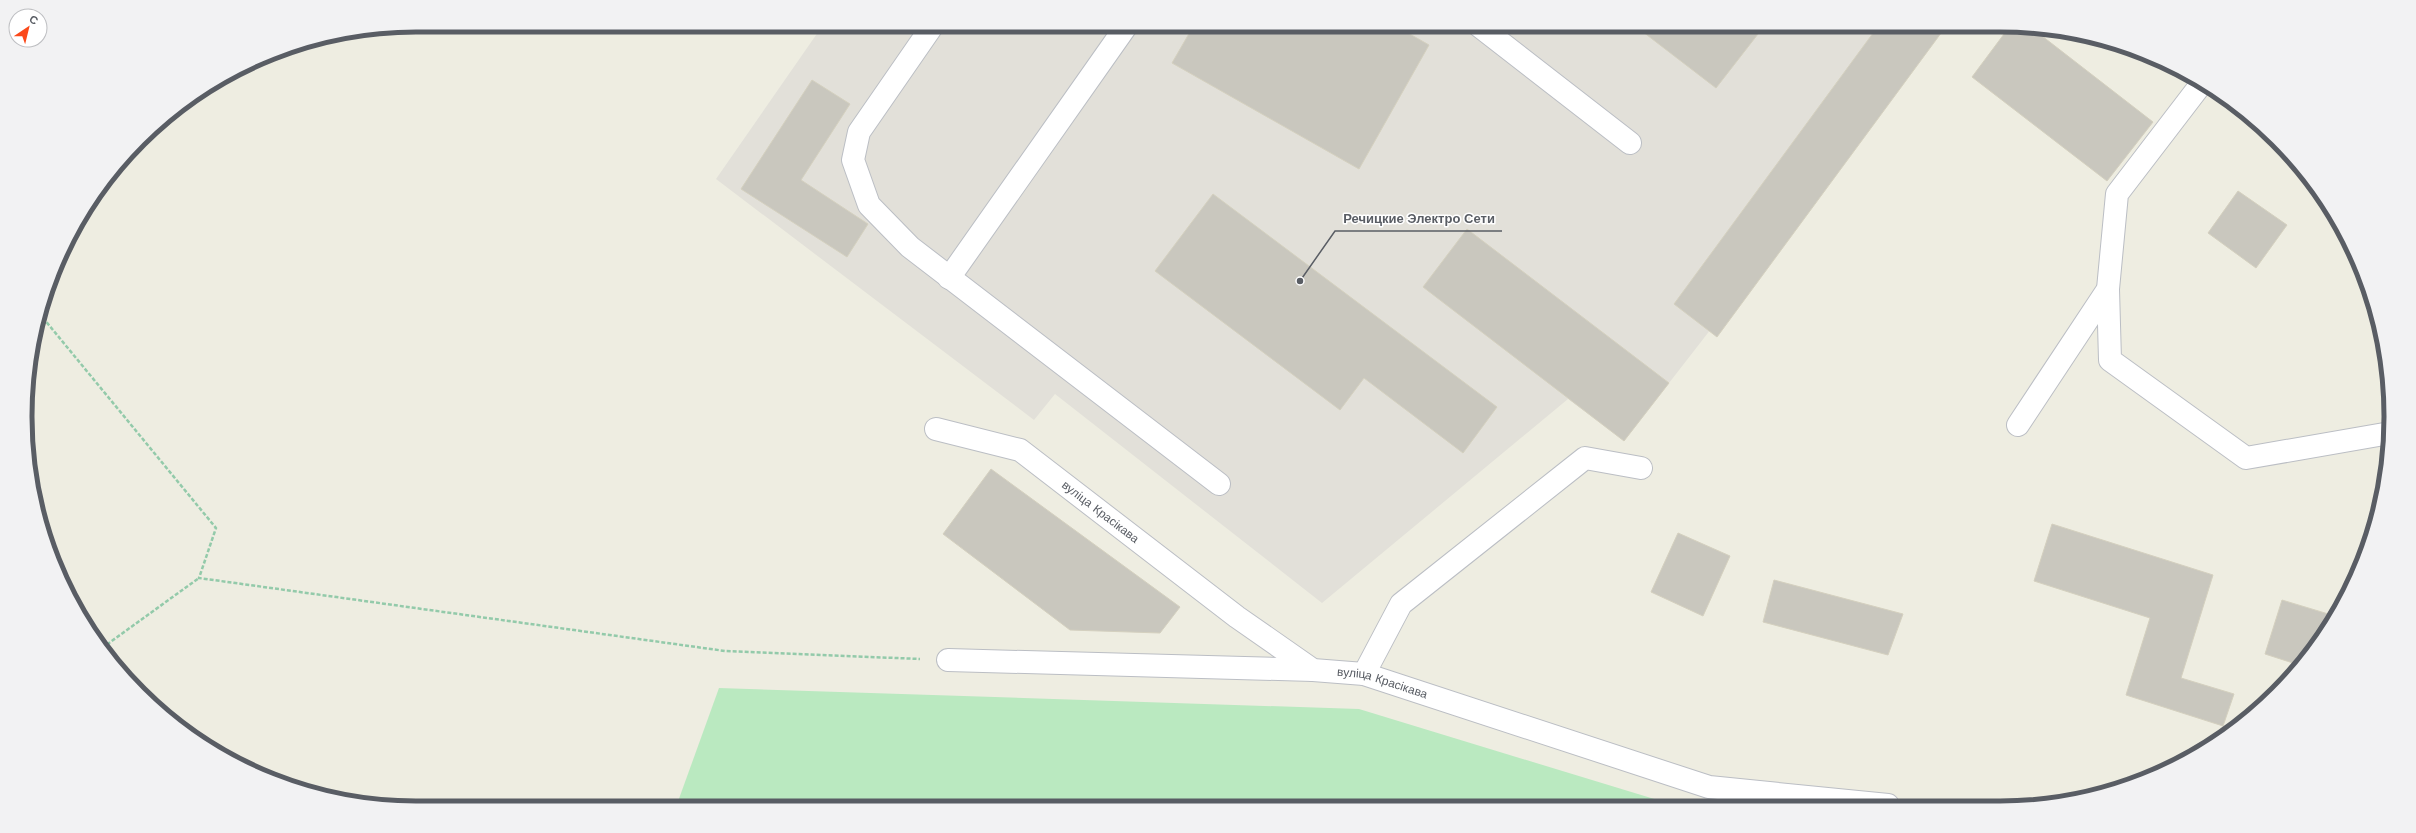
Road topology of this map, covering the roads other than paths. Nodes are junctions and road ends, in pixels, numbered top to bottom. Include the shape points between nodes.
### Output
1 (928, 32) edge
2 (1122, 32) edge
3 (1487, 32) edge
4 (2198, 88) edge
5 (1630, 143) dead end
6 (949, 278) junction
7 (2108, 289) junction
8 (2018, 425) dead end
9 (936, 429) dead end
10 (2383, 434) edge
11 (1641, 468) dead end
12 (1219, 484) dead end
13 (948, 660) road end
14 (1313, 670) junction
15 (1364, 674) junction
16 (1848, 801) edge

1 - 6 street via 859,132 852,160 869,204 910,247
2 - 6 street
3 - 5 street
4 - 7 street via 2117,194
6 - 12 street
7 - 8 street
7 - 10 street via 2110,360 2246,458
9 - 14 street, вуліца Красікава via 1020,450 1237,617
11 - 15 street via 1585,458 1401,604
13 - 14 street
14 - 15 street, вуліца Красікава
15 - 16 street, вуліца Красікава via 1710,787

